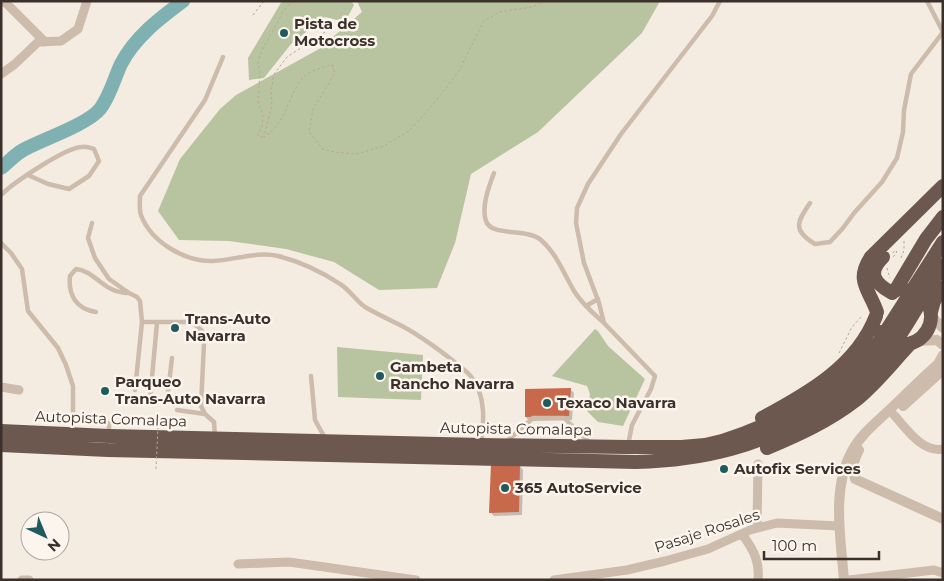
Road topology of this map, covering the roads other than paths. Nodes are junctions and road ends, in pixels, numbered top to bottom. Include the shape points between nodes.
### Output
1 (4, 1) edge
2 (720, 1) edge
3 (927, 1) edge
4 (84, 3) edge
5 (943, 32) edge
6 (45, 42) junction
7 (223, 56) dead end
8 (1, 74) edge
9 (494, 172) dead end
10 (28, 175) junction
11 (943, 186) edge
12 (1, 195) edge
13 (943, 197) edge
14 (810, 203) dead end
15 (943, 217) edge
16 (92, 222) dead end
17 (1, 242) edge
18 (943, 242) edge
19 (943, 265) edge
20 (894, 287) junction
21 (943, 288) edge
22 (129, 293) junction
23 (598, 299) junction
24 (586, 306) junction
25 (929, 310) junction
26 (96, 312) dead end
27 (872, 315) junction
28 (142, 322) junction
29 (157, 323) junction
30 (604, 323) junction
31 (943, 328) edge
32 (908, 343) junction
33 (943, 345) edge
34 (943, 355) edge
35 (172, 358) dead end
36 (943, 370) edge
37 (311, 376) dead end
38 (1, 387) edge
39 (20, 390) dead end
40 (135, 390) dead end
41 (177, 410) dead end
42 (205, 414) junction
43 (894, 415) junction
44 (1, 431) edge
45 (73, 435) junction
46 (215, 439) junction
47 (327, 442) junction
48 (1, 445) edge
49 (481, 445) junction
50 (502, 445) junction
51 (594, 446) junction
52 (627, 447) junction
53 (943, 449) edge
54 (848, 457) junction
55 (636, 462) junction
56 (758, 464) dead end
57 (854, 476) junction
58 (840, 489) junction
59 (943, 519) edge
60 (839, 526) junction
61 (757, 528) junction
62 (742, 534) junction
63 (238, 564) dead end
64 (943, 573) edge
65 (22, 580) edge
66 (29, 580) edge
67 (416, 580) edge
68 (554, 580) edge
69 (758, 580) edge
70 (844, 580) edge
71 (849, 580) edge

1 - 6 street
2 - 23 lane via 712,16 621,134 588,184 577,208 576,223 584,263
3 - 5 lane
4 - 6 street via 78,29 61,41
5 - 14 lane via 911,74 898,158 882,182 830,242 815,244 800,232 799,219
6 - 8 street via 38,42
7 - 49 lane via 205,100 140,196 140,214 153,236 191,258 213,261 277,256 341,284 362,305 403,326 447,355 472,378 481,397 484,425
9 - 24 lane via 484,210 489,227 539,238 555,255
10 - 10 lane via 69,189 88,176 98,161 94,149 81,146 59,155
10 - 12 lane
11 - 27 highway via 866,265 864,285
13 - 20 highway via 874,268 874,276 880,286
15 - 20 highway
16 - 22 lane via 88,238 95,258 109,279
17 - 45 lane via 22,269 28,311 58,348 66,365 73,386
18 - 52 highway, Autopista Comalapa via 872,351 844,379 817,398 792,414 722,441 682,447
19 - 55 highway, Autopista Comalapa via 880,362 861,382 836,400 778,433 734,449 665,461
20 - 25 highway, bridge via 916,292
20 - 27 highway
21 - 25 highway
22 - 26 lane via 114,291 76,269 70,276 72,297 79,306
22 - 28 lane via 140,301
23 - 24 lane
23 - 30 lane
24 - 30 lane
25 - 31 street
25 - 32 highway via 927,332
27 - 32 highway, bridge via 880,332 890,341
27 - 52 highway via 866,339 854,354 800,397 748,425 710,436
28 - 29 lane
28 - 40 lane
29 - 35 lane via 150,398 167,400
29 - 42 lane via 192,322 202,331 201,406
30 - 52 lane via 655,376 632,425
32 - 33 street via 931,339
32 - 55 highway via 854,401 797,436 715,463 680,466
34 - 54 street via 938,364 862,436
36 - 43 street
37 - 47 lane via 315,420
38 - 39 street
41 - 42 lane
42 - 46 lane via 214,422
43 - 53 street via 920,443
43 - 57 street via 861,447 855,461
44 - 45 highway, Autopista Comalapa
45 - 46 highway, Autopista Comalapa via 109,430
46 - 47 highway, Autopista Comalapa
47 - 49 highway, Autopista Comalapa
48 - 55 highway, Autopista Comalapa
49 - 50 highway, Autopista Comalapa
50 - 51 highway, Autopista Comalapa
50 - 51 lane via 532,418 564,418
51 - 52 highway, Autopista Comalapa
54 - 57 street
54 - 58 street
56 - 61 street
57 - 58 street
57 - 59 street
58 - 60 street
60 - 61 street, Pasaje Rosales via 777,523
60 - 70 street
61 - 62 street, Pasaje Rosales
62 - 68 street, Pasaje Rosales via 708,549 627,570
62 - 69 street via 759,564
63 - 67 street via 289,562
64 - 71 street via 934,570
65 - 66 street

